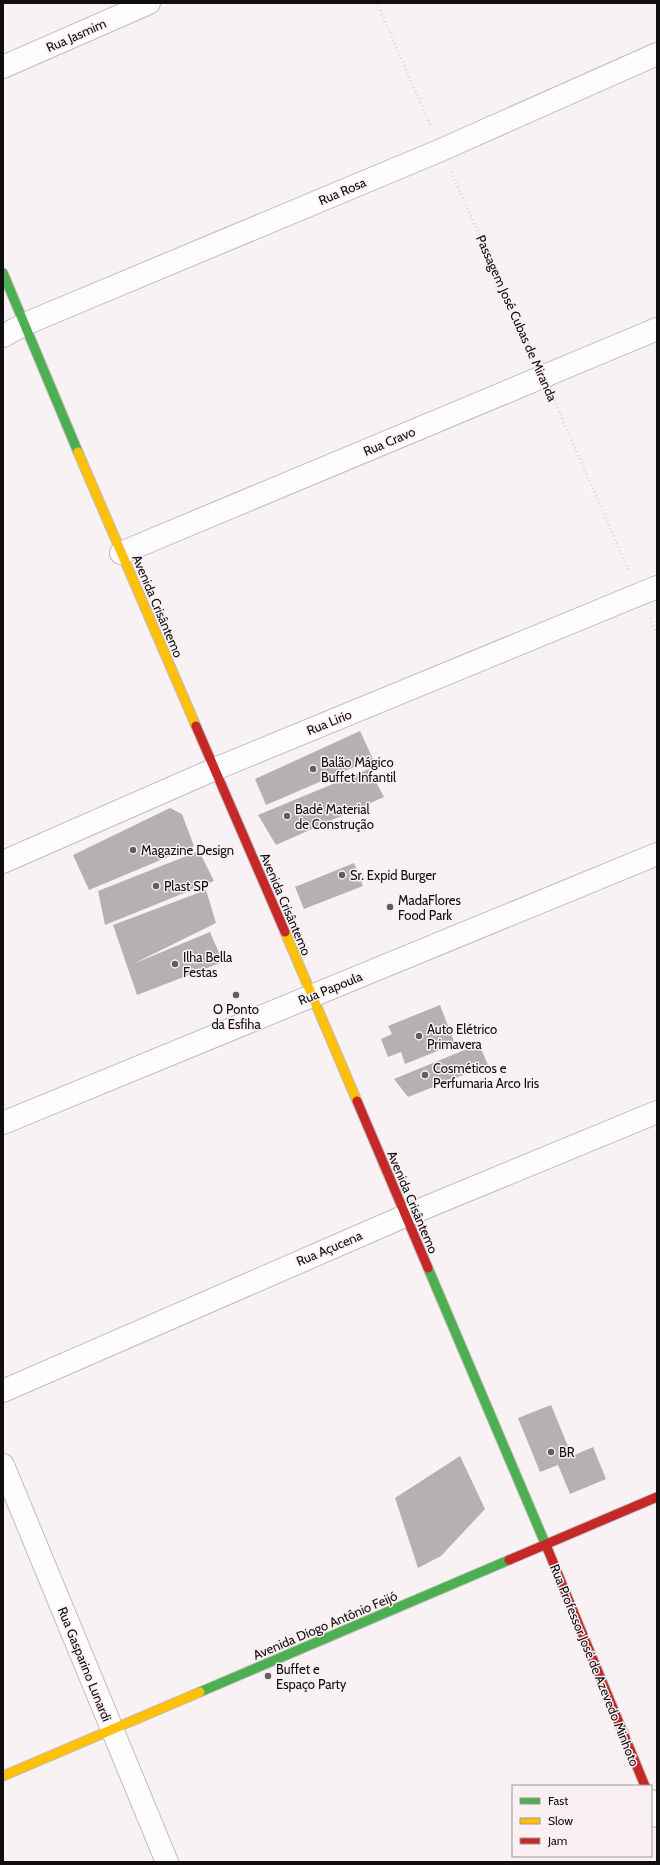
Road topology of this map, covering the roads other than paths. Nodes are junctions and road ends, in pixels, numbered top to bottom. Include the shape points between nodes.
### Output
1 (149, 3) edge
2 (657, 54) edge
3 (3, 67) edge
4 (3, 274) edge
5 (25, 324) junction
6 (657, 329) edge
7 (3, 336) edge
8 (122, 554) junction
9 (648, 591) edge
10 (215, 768) junction
11 (657, 854) edge
12 (3, 862) edge
13 (310, 996) junction
14 (657, 1112) edge
15 (3, 1123) edge
16 (404, 1216) junction
17 (3, 1391) edge
18 (3, 1465) edge
19 (657, 1497) edge
20 (545, 1545) junction
21 (112, 1729) junction
22 (3, 1776) edge
23 (645, 1785) edge
24 (652, 1804) edge
25 (657, 1816) edge
26 (167, 1862) edge

1 - 3 street, Rua Jasmim
2 - 5 street, Rua Rosa via 441,150
4 - 5 street, Avenida Crisântemo
5 - 7 street, Rua Rosa
5 - 8 street, Avenida Crisântemo
6 - 8 street, Rua Cravo
8 - 10 street, Avenida Crisântemo
9 - 10 street, Rua Lirio
10 - 12 street, Rua Lirio
10 - 13 street, Avenida Crisântemo
11 - 13 street, Rua Papoula
13 - 15 street, Rua Papoula
13 - 16 street, Avenida Crisântemo
14 - 16 street, Rua Açucena
16 - 17 street, Rua Açucena
16 - 20 street, Avenida Crisântemo
18 - 21 street, Rua Gasparino Lunardi
19 - 20 street, Avenida Diogo Antônio Feijó
20 - 21 street, Avenida Diogo Antônio Feijó
20 - 23 street, Rua Professor José de Azevedo Minhoto
21 - 22 street, Avenida Diogo Antônio Feijó
21 - 26 street, Rua Gasparino Lunardi
24 - 25 street

